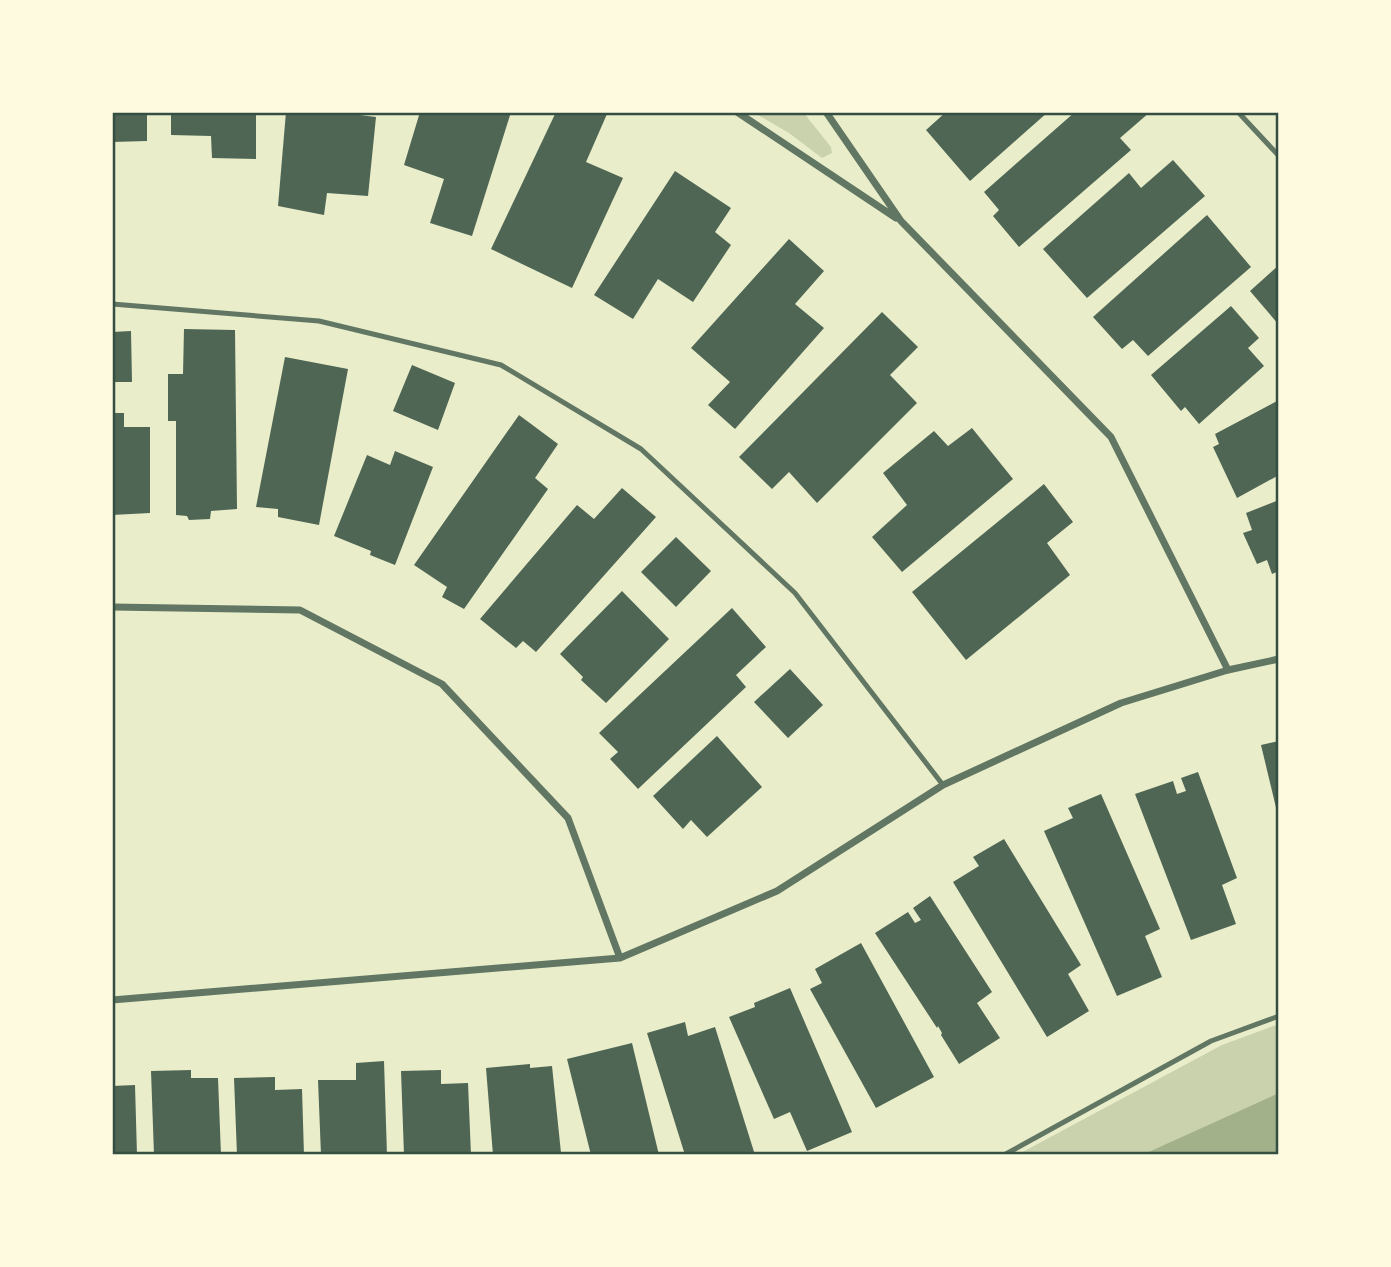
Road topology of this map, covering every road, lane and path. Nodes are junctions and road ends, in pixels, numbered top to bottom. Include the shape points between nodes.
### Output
1 (737, 112) edge
2 (826, 112) edge
3 (1238, 112) edge
4 (1279, 156) edge
5 (901, 221) junction
6 (112, 304) edge
7 (112, 607) edge
8 (1279, 659) edge
9 (1228, 670) junction
10 (943, 785) junction
11 (620, 958) junction
12 (112, 1000) edge
13 (1279, 1016) edge
14 (1004, 1155) edge

1 - 5 street
2 - 5 street
3 - 4 lane
5 - 9 street via 1111,437
6 - 10 lane via 319,321 501,365 641,449 794,593
7 - 11 street via 300,610 442,684 568,818
8 - 9 street
9 - 10 street via 1121,703
10 - 11 street via 777,891
11 - 12 street
13 - 14 lane via 1211,1041

